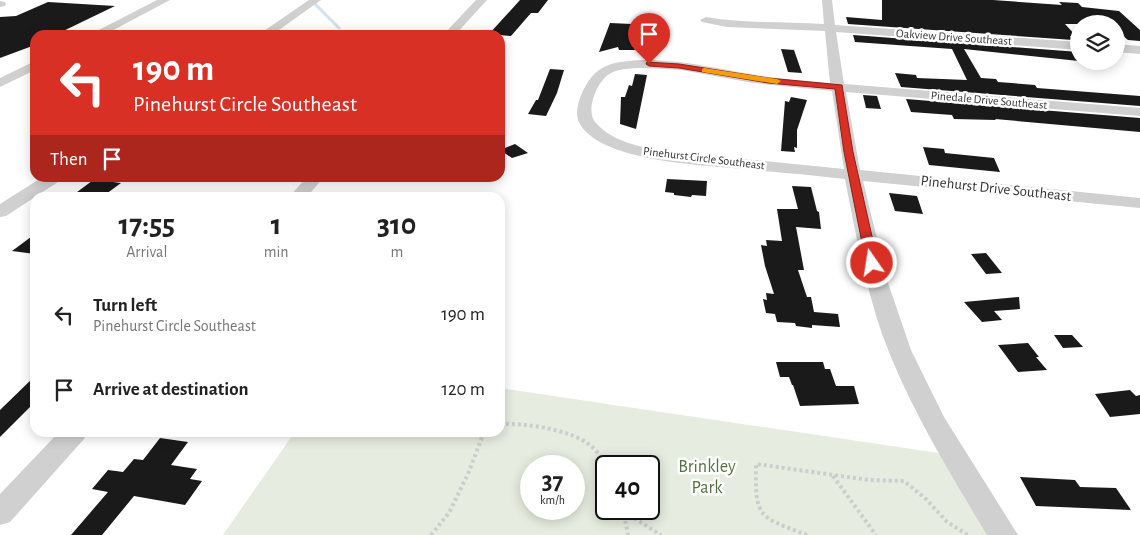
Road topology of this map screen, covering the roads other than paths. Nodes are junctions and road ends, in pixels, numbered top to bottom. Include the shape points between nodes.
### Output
1 (165, 0) edge
2 (316, 0) edge
3 (482, 0) edge
4 (827, 0) edge
5 (706, 20) dead end
6 (830, 28) junction
7 (105, 30) edge
8 (271, 30) edge
9 (454, 30) edge
10 (1070, 45) edge
11 (1125, 49) edge
12 (1140, 50) edge
13 (30, 67) edge
14 (0, 82) edge
15 (839, 87) junction
16 (1140, 112) edge
17 (852, 174) junction
18 (46, 182) edge
19 (311, 182) edge
20 (30, 192) edge
21 (31, 192) edge
22 (302, 192) edge
23 (1140, 203) edge
24 (0, 212) edge
25 (70, 437) edge
26 (0, 513) edge
27 (1003, 535) edge

1 - 7 street
2 - 8 street
3 - 9 street
4 - 6 street
5 - 6 street, Oakview Drive Southeast via 772,27
6 - 10 street, Oakview Drive Southeast
6 - 15 street
11 - 12 street
13 - 14 street
15 - 16 street, Pinedale Drive Southeast
15 - 17 street
15 - 17 street, Pinehurst Circle Southeast via 679,66 628,64 602,73 586,104 585,117 593,129 607,139 655,155
17 - 23 street, Pinehurst Drive Southeast
17 - 27 street via 877,282 900,350 936,426
18 - 21 street
19 - 22 street
20 - 24 street
25 - 26 street

